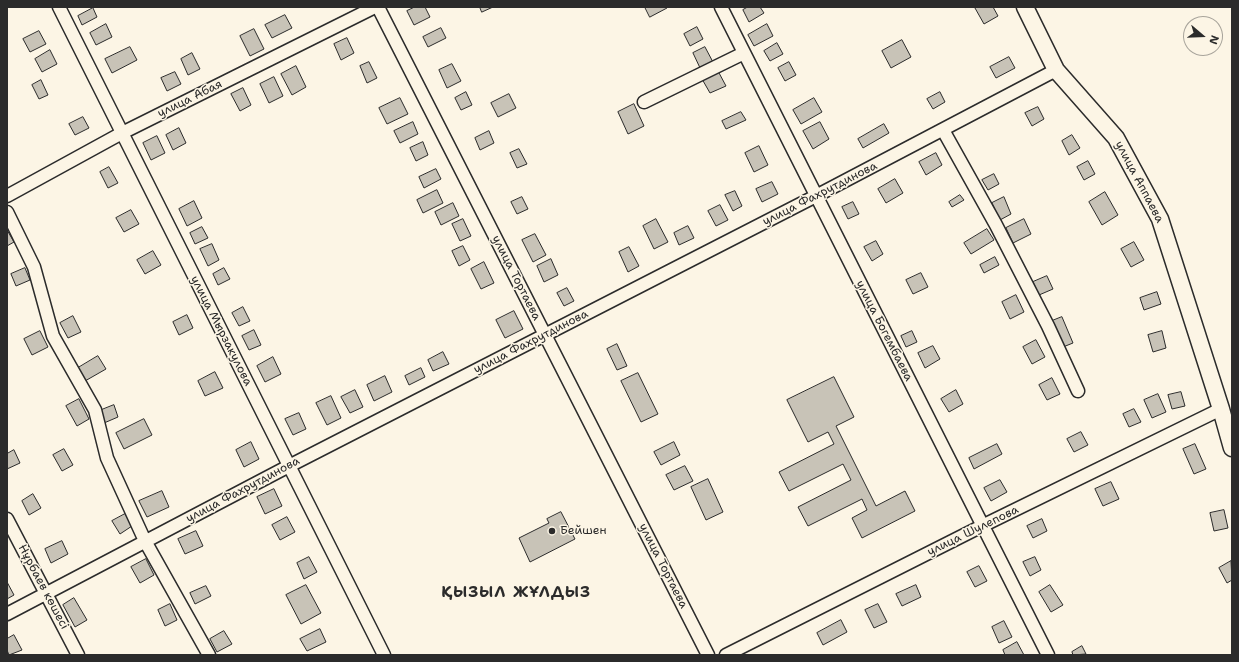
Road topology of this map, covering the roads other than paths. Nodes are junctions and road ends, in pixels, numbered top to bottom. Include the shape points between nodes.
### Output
1 (59, 7) edge
2 (376, 7) edge
3 (721, 7) edge
4 (1025, 7) edge
5 (744, 53) junction
6 (1056, 70) junction
7 (644, 102) dead end
8 (943, 130) junction
9 (122, 133) junction
10 (7, 196) edge
11 (816, 196) junction
12 (7, 212) edge
13 (545, 335) junction
14 (1078, 391) dead end
15 (1222, 409) junction
16 (1232, 448) edge
17 (289, 466) junction
18 (7, 519) edge
19 (982, 526) junction
20 (145, 541) junction
21 (46, 593) junction
22 (7, 614) edge
23 (78, 655) edge
24 (208, 655) edge
25 (384, 655) edge
26 (708, 655) edge
27 (726, 655) edge
28 (1048, 655) edge

1 - 9 street, улица Мырзакулова
2 - 9 street, улица Абая
2 - 13 street, улица Тортаева
3 - 5 street, улица Богембаева
4 - 6 main road, улица Аппаева
5 - 7 street
5 - 11 street, улица Богембаева
6 - 8 street, улица Фахрутдинова
6 - 15 main road, улица Аппаева via 1116,138 1160,219
8 - 11 street, улица Фахрутдинова
8 - 14 street via 1000,232
9 - 10 street, улица Абая
9 - 17 street, улица Мырзакулова
11 - 13 street, улица Фахрутдинова
11 - 19 street, улица Богембаева
12 - 20 street via 34,267 53,336 94,410 107,458
13 - 17 street, улица Фахрутдинова
13 - 26 street, улица Тортаева
15 - 16 main road, улица Аппаева
15 - 19 street, улица Шулепова
17 - 20 street, улица Фахрутдинова
17 - 25 street, улица Мырзакулова
18 - 21 street, Нұрбаев көшесі
19 - 27 street, улица Шулепова
19 - 28 street, улица Богембаева
20 - 21 street, улица Фахрутдинова
20 - 24 street
21 - 22 street, улица Фахрутдинова
21 - 23 street, Нұрбаев көшесі

